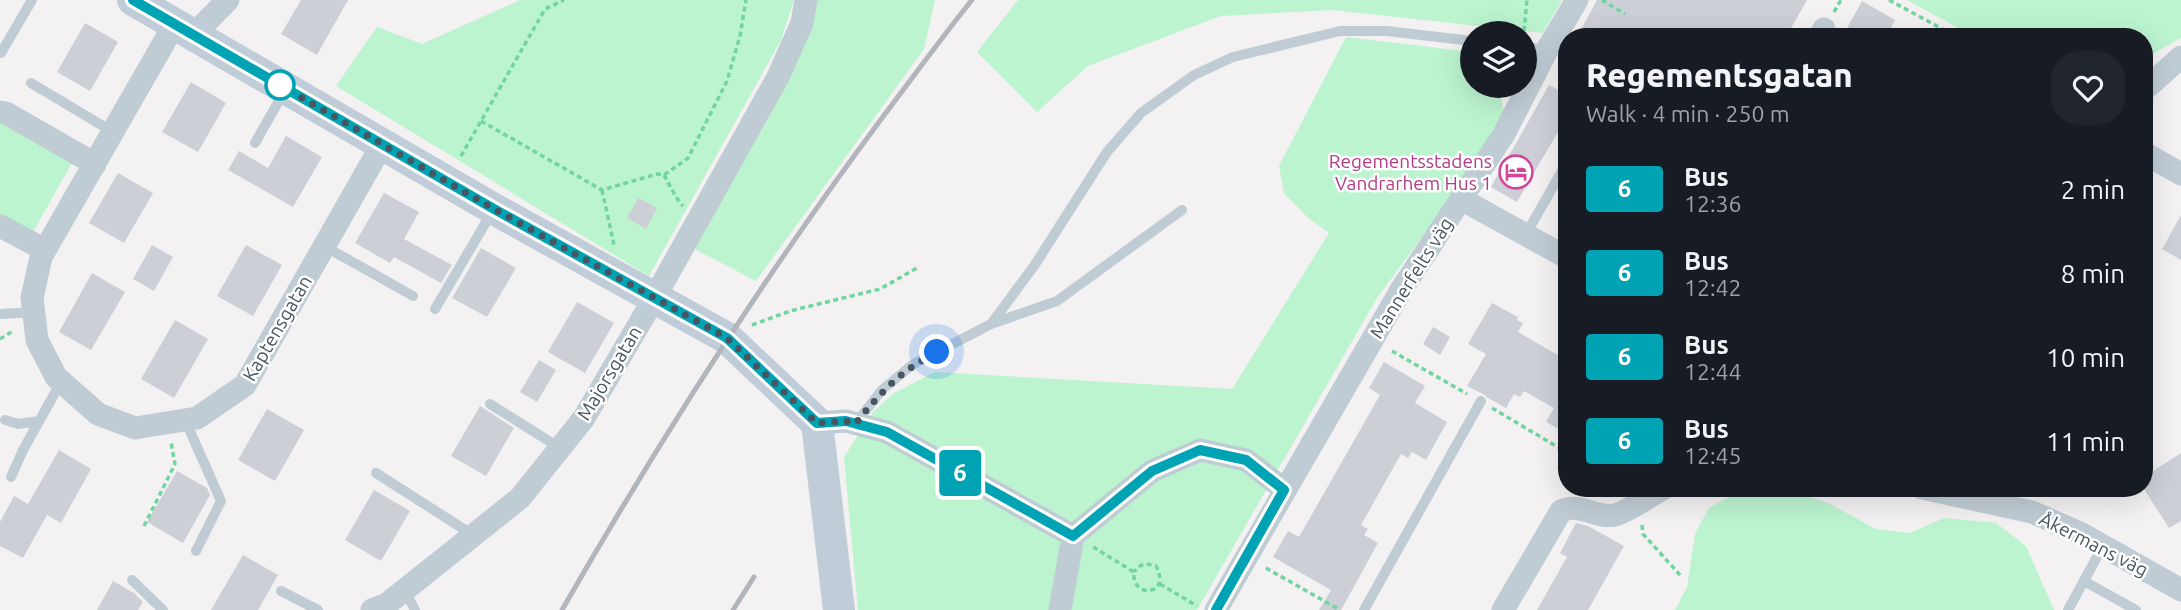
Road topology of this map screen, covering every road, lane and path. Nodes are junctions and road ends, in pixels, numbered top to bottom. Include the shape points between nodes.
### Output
1 (32, 0) edge
2 (133, 0) edge
3 (228, 0) edge
4 (564, 0) edge
5 (746, 0) edge
6 (806, 0) edge
7 (1527, 0) edge
8 (1577, 0) edge
9 (1602, 0) edge
10 (1889, 0) edge
11 (1625, 14) dead end
12 (1525, 21) edge
13 (1567, 28) edge
14 (1940, 28) edge
15 (186, 31) junction
16 (1460, 40) edge
17 (1537, 50) edge
18 (1, 53) edge
19 (1557, 55) edge
20 (2181, 57) edge
21 (2153, 82) edge
22 (31, 83) dead end
23 (286, 88) junction
24 (0, 112) edge
25 (481, 121) junction
26 (113, 132) junction
27 (255, 143) dead end
28 (383, 143) junction
29 (461, 156) dead end
30 (2153, 158) edge
31 (95, 164) junction
32 (2181, 174) edge
33 (664, 175) junction
34 (1558, 178) edge
35 (602, 190) junction
36 (1461, 199) junction
37 (494, 209) junction
38 (1182, 211) dead end
39 (700, 218) junction
40 (0, 226) edge
41 (1526, 234) junction
42 (614, 245) dead end
43 (324, 246) junction
44 (45, 250) junction
45 (1558, 252) edge
46 (917, 268) dead end
47 (413, 296) dead end
48 (655, 297) junction
49 (435, 309) dead end
50 (33, 312) junction
51 (0, 314) edge
52 (991, 324) junction
53 (732, 342) junction
54 (61, 382) junction
55 (1481, 401) dead end
56 (490, 404) dead end
57 (5, 420) dead end
58 (39, 421) junction
59 (176, 422) junction
60 (817, 423) junction
61 (855, 424) junction
62 (560, 448) junction
63 (376, 473) dead end
64 (11, 477) dead end
65 (1284, 490) junction
66 (1648, 497) edge
67 (1985, 497) edge
68 (144, 526) dead end
69 (1643, 534) dead end
70 (474, 535) junction
71 (1078, 539) junction
72 (2103, 546) junction
73 (196, 551) dead end
74 (1246, 557) junction
75 (1134, 572) junction
76 (1680, 575) dead end
77 (132, 580) dead end
78 (2084, 581) junction
79 (1160, 584) junction
80 (404, 589) junction
81 (2181, 590) edge
82 (281, 591) dead end
83 (163, 610) edge
84 (318, 610) edge
85 (373, 610) edge
86 (415, 610) edge
87 (839, 610) edge
88 (1060, 610) edge
89 (1205, 610) edge
90 (1216, 610) edge
91 (1340, 610) edge
92 (1364, 610) edge
93 (1503, 610) edge
94 (2067, 610) edge
95 (2136, 610) edge

1 - 18 lane
2 - 15 street
3 - 15 street, Kaptensgatan via 205,23
4 - 25 path via 545,9
5 - 33 path via 727,81 688,158
6 - 39 street, Majorsgatan via 802,23 778,77
7 - 12 path
8 - 13 street, Mannerfelts väg
9 - 11 path
10 - 14 path
15 - 23 street
15 - 26 street, Kaptensgatan
16 - 52 lane via 1340,31 1233,57 1194,75 1141,113 1107,152
17 - 19 lane
19 - 36 street, Mannerfelts väg
20 - 21 street
22 - 26 lane
23 - 27 lane
23 - 28 street
24 - 31 street
25 - 29 path
25 - 35 path
26 - 31 street, Kaptensgatan
28 - 37 street
28 - 43 street, Kaptensgatan
30 - 32 street
31 - 44 street, Kaptensgatan
33 - 35 path
33 - 39 path via 676,197
34 - 41 lane
35 - 42 path
36 - 41 street
36 - 65 street, Mannerfelts väg via 1401,290
37 - 48 street
37 - 49 lane
38 - 52 lane via 1057,301
39 - 48 street, Majorsgatan
40 - 44 street
41 - 45 street
43 - 47 lane
43 - 59 street, Kaptensgatan via 245,385 197,418
44 - 50 street, Kaptensgatan via 32,298
46 - 53 path via 880,289 790,310 745,327
48 - 53 street
48 - 62 street, Majorsgatan via 584,418
50 - 51 lane
50 - 54 street, Kaptensgatan via 37,340
52 - 61 lane via 912,365 882,390
53 - 60 street
54 - 58 lane
54 - 59 street, Kaptensgatan via 98,414 135,428
55 - 92 lane
56 - 62 lane
57 - 58 lane via 18,424
58 - 64 lane
59 - 68 path via 175,464
59 - 73 lane via 221,502
60 - 61 street
60 - 87 street
61 - 71 street via 887,432
62 - 70 street, Majorsgatan via 520,498
63 - 70 lane
65 - 71 street via 1246,460 1200,450 1152,471
65 - 74 street, Mannerfelts väg
66 - 93 street via 1617,515 1569,507 1561,511
67 - 72 street, Åkermans väg via 2032,512
69 - 76 path
70 - 80 street, Majorsgatan
71 - 75 path
71 - 88 street
72 - 78 lane
72 - 81 street, Åkermans väg
74 - 90 street, Mannerfelts väg
74 - 91 path
75 - 79 path via 1138,587 1146,591
75 - 79 path via 1146,563 1156,566
77 - 83 lane
78 - 94 lane
78 - 95 lane
79 - 89 path
80 - 85 street, Majorsgatan
80 - 86 lane
82 - 84 lane

